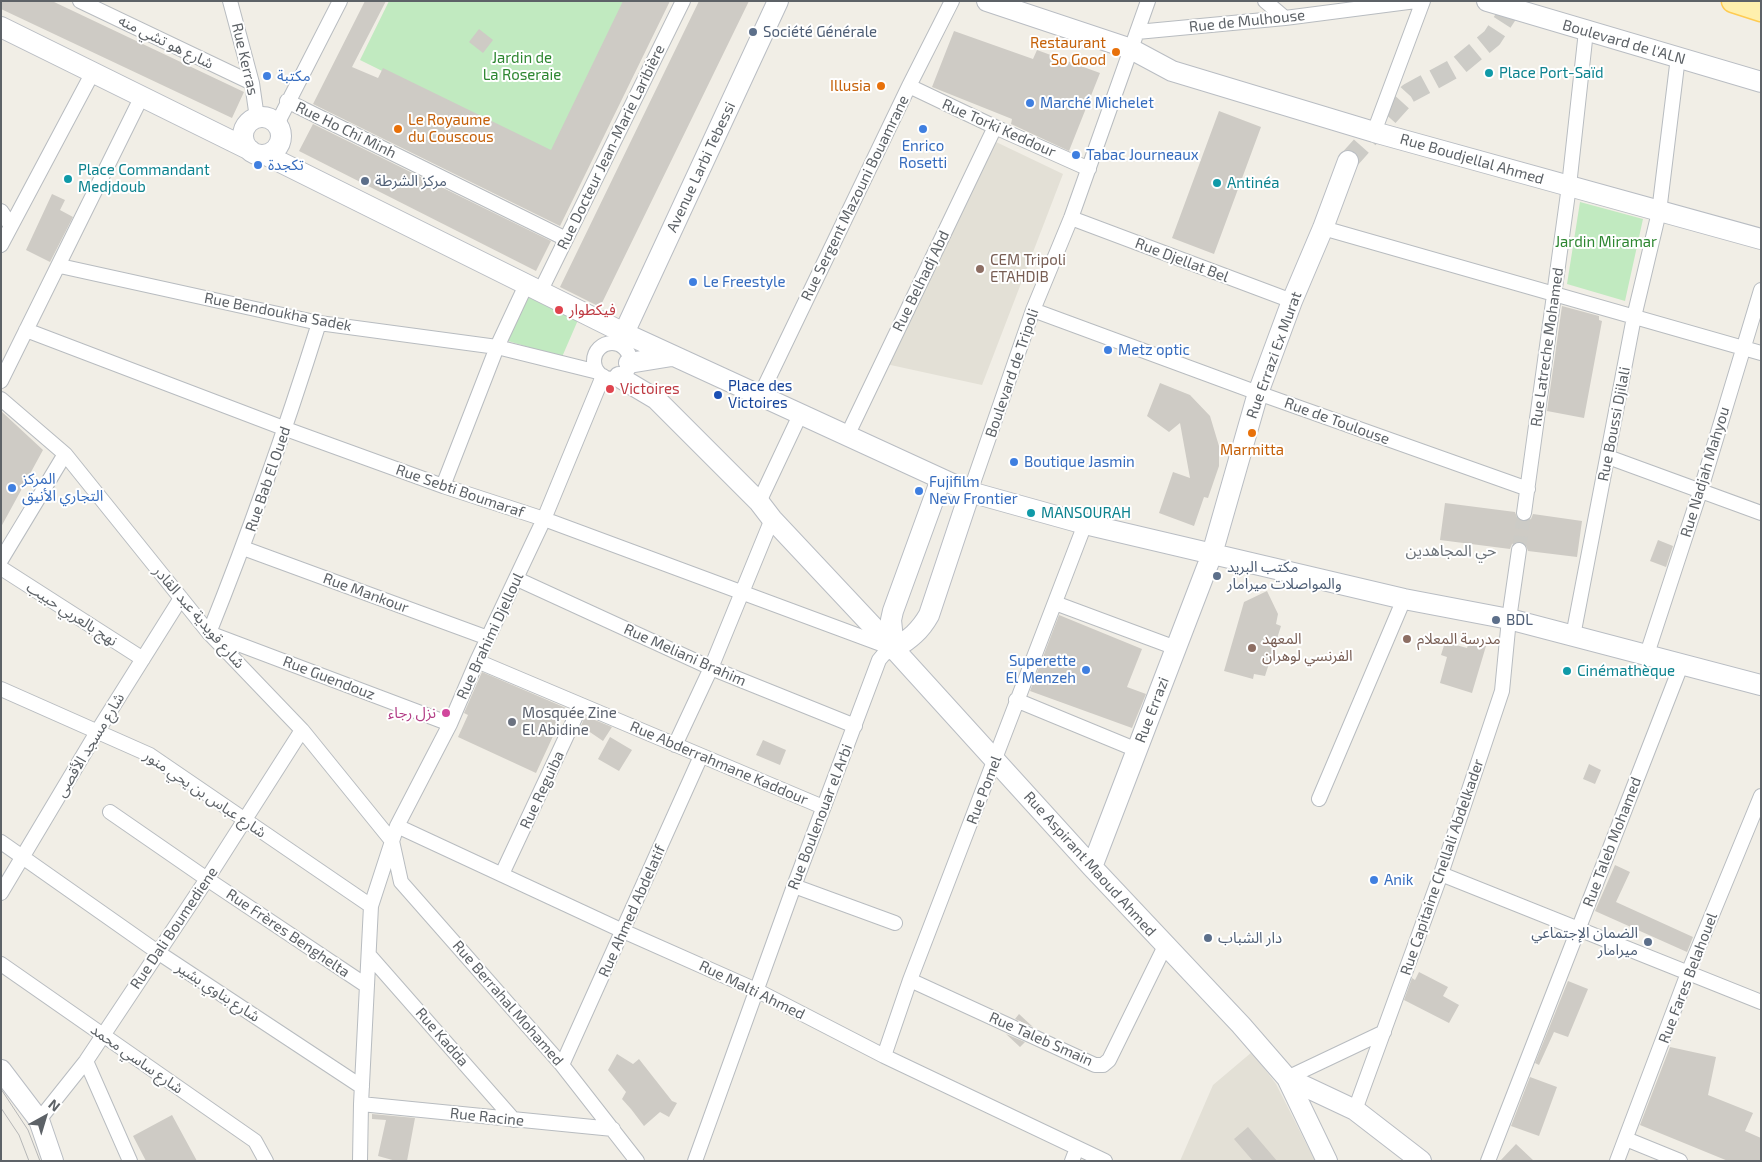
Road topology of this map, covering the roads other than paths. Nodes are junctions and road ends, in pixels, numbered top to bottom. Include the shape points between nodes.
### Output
1 (80, 1) edge
2 (230, 1) edge
3 (340, 1) edge
4 (683, 1) edge
5 (778, 1) edge
6 (952, 1) edge
7 (987, 1) edge
8 (1148, 1) edge
9 (1265, 1) edge
10 (1416, 1) edge
11 (1423, 1) edge
12 (1487, 1) edge
13 (1733, 1) edge
14 (1761, 10) edge
15 (1285, 18) junction
16 (1, 27) edge
17 (1586, 31) junction
18 (1134, 40) junction
19 (1678, 57) junction
20 (93, 72) junction
21 (1761, 82) edge
22 (252, 83) junction
23 (909, 86) junction
24 (142, 96) junction
25 (287, 101) junction
26 (257, 118) junction
27 (277, 124) junction
28 (994, 127) junction
29 (1374, 132) junction
30 (258, 152) junction
31 (1348, 161) tunnel mouth
32 (1089, 168) junction
33 (1569, 186) junction
34 (1, 211) edge
35 (1659, 212) junction
36 (1071, 218) junction
37 (11, 226) junction
38 (1323, 228) junction
39 (566, 239) junction
40 (1761, 239) edge
41 (1, 245) edge
42 (60, 266) junction
43 (533, 289) junction
44 (1761, 290) edge
45 (1555, 294) junction
46 (1292, 301) junction
47 (1033, 310) junction
48 (1634, 317) junction
49 (319, 323) junction
50 (26, 330) junction
51 (616, 339) junction
52 (497, 347) junction
53 (1743, 348) junction
54 (1761, 353) edge
55 (672, 356) junction
56 (612, 372) junction
57 (1, 381) edge
58 (1258, 393) junction
59 (760, 396) junction
60 (1, 398) edge
61 (800, 415) junction
62 (286, 429) junction
63 (847, 436) junction
64 (65, 454) junction
65 (1608, 457) junction
66 (942, 479) junction
67 (443, 486) junction
68 (1528, 489) junction
69 (970, 492) junction
70 (1700, 492) junction
71 (759, 502) junction
72 (1524, 513) tunnel mouth
73 (1761, 513) edge
74 (544, 519) junction
75 (772, 519) junction
76 (1085, 524) junction
77 (244, 548) junction
78 (1519, 550) tunnel mouth
79 (1212, 554) junction
80 (1, 560) edge
81 (1, 568) edge
82 (517, 579) junction
83 (741, 593) junction
84 (181, 598) junction
85 (1404, 599) junction
86 (1055, 603) junction
87 (1508, 619) junction
88 (209, 633) junction
89 (1573, 636) junction
90 (488, 638) junction
91 (894, 648) junction
92 (1176, 648) junction
93 (1648, 654) junction
94 (142, 659) junction
95 (477, 661) junction
96 (1682, 663) junction
97 (711, 668) junction
98 (1761, 684) edge
99 (1, 690) edge
100 (1016, 700) junction
101 (581, 705) junction
102 (450, 724) junction
103 (855, 726) junction
104 (302, 730) junction
105 (98, 732) junction
106 (675, 745) junction
107 (1137, 750) junction
108 (702, 756) junction
109 (996, 760) junction
110 (1761, 796) edge
111 (1319, 799) dead end
112 (823, 807) junction
113 (110, 812) dead end
114 (1757, 816) edge
115 (244, 820) junction
116 (398, 826) junction
117 (392, 841) junction
118 (1, 842) edge
119 (23, 857) junction
120 (1092, 867) junction
121 (502, 874) junction
122 (1441, 874) junction
123 (207, 879) junction
124 (794, 886) junction
125 (1, 893) edge
126 (371, 906) junction
127 (895, 923) dead end
128 (1578, 928) junction
129 (623, 931) junction
130 (1165, 946) junction
131 (159, 953) junction
132 (369, 955) junction
133 (1, 964) edge
134 (1688, 973) junction
135 (910, 980) junction
136 (367, 986) junction
137 (756, 990) junction
138 (1761, 1002) edge
139 (1384, 1032) junction
140 (102, 1035) junction
141 (884, 1056) junction
142 (86, 1061) junction
143 (562, 1065) junction
144 (1, 1070) edge
145 (1287, 1078) junction
146 (362, 1087) junction
147 (361, 1104) junction
148 (1355, 1110) junction
149 (39, 1120) junction
150 (514, 1120) junction
151 (613, 1129) junction
152 (1626, 1139) junction
153 (257, 1143) junction
154 (1075, 1154) edge
155 (52, 1161) edge
156 (130, 1161) edge
157 (254, 1161) edge
158 (266, 1161) edge
159 (360, 1161) edge
160 (637, 1161) edge
161 (696, 1161) edge
162 (1104, 1161) edge
163 (1327, 1161) edge
164 (1421, 1161) edge
165 (1488, 1161) edge
166 (1617, 1161) edge
167 (1680, 1161) edge

1 - 22 street, شارع هو تشي منه
2 - 22 street, Rue Kerras
3 - 25 street
4 - 39 street, Rue Docteur Jean-Marie Laribière
5 - 51 street, Avenue Larbi Tebessi
6 - 23 street, Rue Sergent Mazouni Bouamrane
7 - 18 street, Rue Boudjellal Ahmed
8 - 18 street, Boulevard de Tripoli
9 - 15 street
10 - 15 street, Rue de Mulhouse
11 - 29 street
12 - 17 street, Boulevard de l'ALN
13 - 14 main road
15 - 18 street, Rue de Mulhouse
16 - 20 street
17 - 19 street, Boulevard de l'ALN
17 - 33 street, Rue Latreche Mohamed
18 - 29 street, Rue Boudjellal Ahmed via 1172,70
18 - 32 street, Boulevard de Tripoli
19 - 21 street, Boulevard de l'ALN
19 - 35 street, Rue Boussi Djilali
20 - 24 street
20 - 37 street
22 - 26 street, Rue Kerras
23 - 28 street, Rue Torki Keddour
23 - 59 street, Rue Sergent Mazouni Bouamrane
24 - 30 street
24 - 42 street
25 - 27 street
25 - 39 street, Rue Ho Chi Minh
26 - 27 street via 268,118
26 - 30 street via 248,124 244,135 246,146
27 - 30 street via 280,143 272,153
28 - 32 street, Rue Torki Keddour
28 - 63 street, Rue Belhadj Abd
29 - 33 street, Rue Boudjellal Ahmed
30 - 43 street
31 - 38 street, Rue Errazi Ex Murat
32 - 36 street, Boulevard de Tripoli
33 - 35 street, Rue Boudjellal Ahmed
33 - 45 street, Rue Latreche Mohamed
34 - 37 street
35 - 40 street, Rue Boudjellal Ahmed
35 - 48 street, Rue Boussi Djilali
36 - 46 street, Rue Djellat Bel
36 - 47 street, Boulevard de Tripoli
37 - 41 street
38 - 45 street
38 - 46 street, Rue Errazi Ex Murat
39 - 43 street, Rue Docteur Jean-Marie Laribière
42 - 49 street, Rue Bendoukha Sadek
42 - 50 street
43 - 51 street via 589,317
43 - 52 street, Rue Docteur Jean-Marie Laribière
44 - 53 street, Rue Nadjah Mahyou
45 - 48 street
45 - 68 street, Rue Latreche Mohamed
46 - 58 street, Rue Errazi Ex Murat
47 - 58 street, Rue de Toulouse
47 - 69 street, Boulevard de Tripoli
48 - 53 street
48 - 65 street, Rue Boussi Djilali
49 - 52 street, Rue Bendoukha Sadek
49 - 62 street, Rue Bab El Oued
50 - 57 street
50 - 62 street, Rue Sebti Boumaraf
51 - 55 street
51 - 56 street via 613,343 624,348 629,358
51 - 56 street via 602,346 595,355 595,367
52 - 56 street, Rue Bendoukha Sadek
52 - 67 street, Rue Docteur Jean-Marie Laribière
53 - 54 street
53 - 70 street, Rue Nadjah Mahyou
55 - 56 street
55 - 59 street
56 - 71 street, Rue Aspirant Maoud Ahmed via 656,400
56 - 74 street, Rue Brahimi Djelloul
58 - 68 street, Rue de Toulouse
58 - 79 street, Rue Errazi Ex Murat
59 - 61 street
60 - 64 street, شارع قويدية عبد القادر
61 - 63 street
61 - 71 street
62 - 67 street, Rue Sebti Boumaraf
62 - 77 street, Rue Bab El Oued
63 - 66 street
64 - 80 street
64 - 84 street, شارع قويدية عبد القادر
65 - 70 street
65 - 89 street, Rue Boussi Djilali
66 - 69 street
66 - 91 street via 893,611
67 - 74 street, Rue Sebti Boumaraf
68 - 72 street, Rue Latreche Mohamed
69 - 76 street
69 - 91 street, Boulevard de Tripoli via 929,615 912,638
70 - 73 street
70 - 93 street, Rue Nadjah Mahyou
71 - 75 street, Rue Aspirant Maoud Ahmed
74 - 82 street, Rue Brahimi Djelloul
74 - 83 street, Rue Sebti Boumaraf
75 - 83 street
75 - 91 street, Rue Aspirant Maoud Ahmed
76 - 79 street
76 - 86 street, Rue Pomel
77 - 88 street, Rue Bab El Oued
77 - 90 street, Rue Mankour
78 - 87 street
79 - 85 street
79 - 92 street, Rue Errazi
81 - 94 street, نهج بالعربي حبيب
82 - 90 street, Rue Brahimi Djelloul
82 - 97 street, Rue Meliani Brahim
83 - 91 street, Rue Sebti Boumaraf
83 - 97 street
84 - 88 street, شارع قويدية عبد القادر
84 - 94 street, شارع مسجد الأقصى
85 - 87 street
85 - 111 street
86 - 92 street
86 - 100 street, Rue Pomel
87 - 89 street
87 - 122 street, Rue Capitaine Chellali Abdelkader via 1502,691
88 - 102 street, Rue Guendouz
88 - 104 street, شارع قويدية عبد القادر
89 - 93 street
90 - 95 street, Rue Brahimi Djelloul
91 - 103 street, Rue Boulenouar el Arbi via 880,660
91 - 109 street, Rue Aspirant Maoud Ahmed
92 - 107 street, Rue Errazi
93 - 96 street
94 - 105 street, شارع مسجد الأقصى
95 - 101 street, Rue Abderrahmane Kaddour
95 - 102 street, Rue Brahimi Djelloul
96 - 98 street
96 - 128 street, Rue Taleb Mohamed
97 - 103 street, Rue Meliani Brahim
97 - 106 street
99 - 105 street, شارع عباس بن يحي منور
100 - 107 street
100 - 109 street, Rue Pomel
101 - 106 street, Rue Abderrahmane Kaddour
101 - 121 street, Rue Reguiba
102 - 116 street, Rue Brahimi Djelloul
103 - 112 street, Rue Boulenouar el Arbi
104 - 115 street, Rue Dali Boumediene
104 - 117 street, شارع قويدية عبد القادر
105 - 115 street, شارع عباس بن يحي منور via 150,755
105 - 119 street, شارع مسجد الأقصى
106 - 108 street, Rue Abderrahmane Kaddour
107 - 120 street, Rue Errazi
108 - 112 street, Rue Abderrahmane Kaddour
108 - 129 street, Rue Ahmed Abdelatif
109 - 120 street, Rue Aspirant Maoud Ahmed
109 - 135 street, Rue Pomel
110 - 114 street, Rue Fares Belahouel
112 - 124 street, Rue Boulenouar el Arbi
113 - 123 street, Rue Frères Benghelta
114 - 134 street, Rue Fares Belahouel
115 - 123 street, Rue Dali Boumediene
115 - 126 street, شارع عباس بن يحي منور
116 - 117 street, Rue Brahimi Djelloul
116 - 121 street, Rue Malti Ahmed
117 - 126 street, Rue Brahimi Djelloul
117 - 143 street, Rue Berrahal Mohamed via 401,882
118 - 119 street, شارع بناوي بشير
119 - 125 street, شارع مسجد الأقصى
119 - 131 street, شارع بناوي بشير
120 - 130 street, Rue Aspirant Maoud Ahmed
121 - 129 street, Rue Malti Ahmed
122 - 128 street
122 - 139 street, Rue Capitaine Chellali Abdelkader
123 - 131 street, Rue Dali Boumediene
123 - 136 street, Rue Frères Benghelta
124 - 127 street
124 - 137 street, Rue Boulenouar el Arbi
126 - 132 street, Rue Brahimi Djelloul
128 - 134 street
128 - 165 street, Rue Taleb Mohamed
129 - 137 street, Rue Malti Ahmed
129 - 143 street, Rue Ahmed Abdelatif
130 - 135 street, Rue Taleb Smain via 1109,1060 1103,1065 1096,1065
130 - 145 street, Rue Aspirant Maoud Ahmed
131 - 140 street, Rue Dali Boumediene
131 - 146 street, شارع بناوي بشير
132 - 136 street, Rue Brahimi Djelloul
132 - 150 street, Rue Kadda
133 - 140 street, شارع ساسي محمد
134 - 138 street
134 - 152 street, Rue Fares Belahouel
135 - 141 street, Rue Pomel
136 - 146 street, Rue Brahimi Djelloul
137 - 141 street, Rue Malti Ahmed
137 - 161 street, Rue Boulenouar el Arbi
139 - 145 street
139 - 148 street, Rue Capitaine Chellali Abdelkader
140 - 142 street, Rue Dali Boumediene
140 - 153 street, شارع ساسي محمد
141 - 154 street, Rue Malti Ahmed
142 - 149 street, Rue Dali Boumediene
142 - 156 street
143 - 151 street, Rue Berrahal Mohamed
144 - 149 street
145 - 148 street
145 - 163 street
146 - 147 street, Rue Brahimi Djelloul
147 - 150 street, Rue Racine
147 - 159 street, Rue Brahimi Djelloul
148 - 164 street
149 - 155 street
150 - 151 street, Rue Racine
151 - 160 street, Rue Berrahal Mohamed
152 - 166 street, Rue Fares Belahouel
152 - 167 street
153 - 157 street
153 - 158 street, شارع ساسي محمد
154 - 162 street, Rue Malti Ahmed

